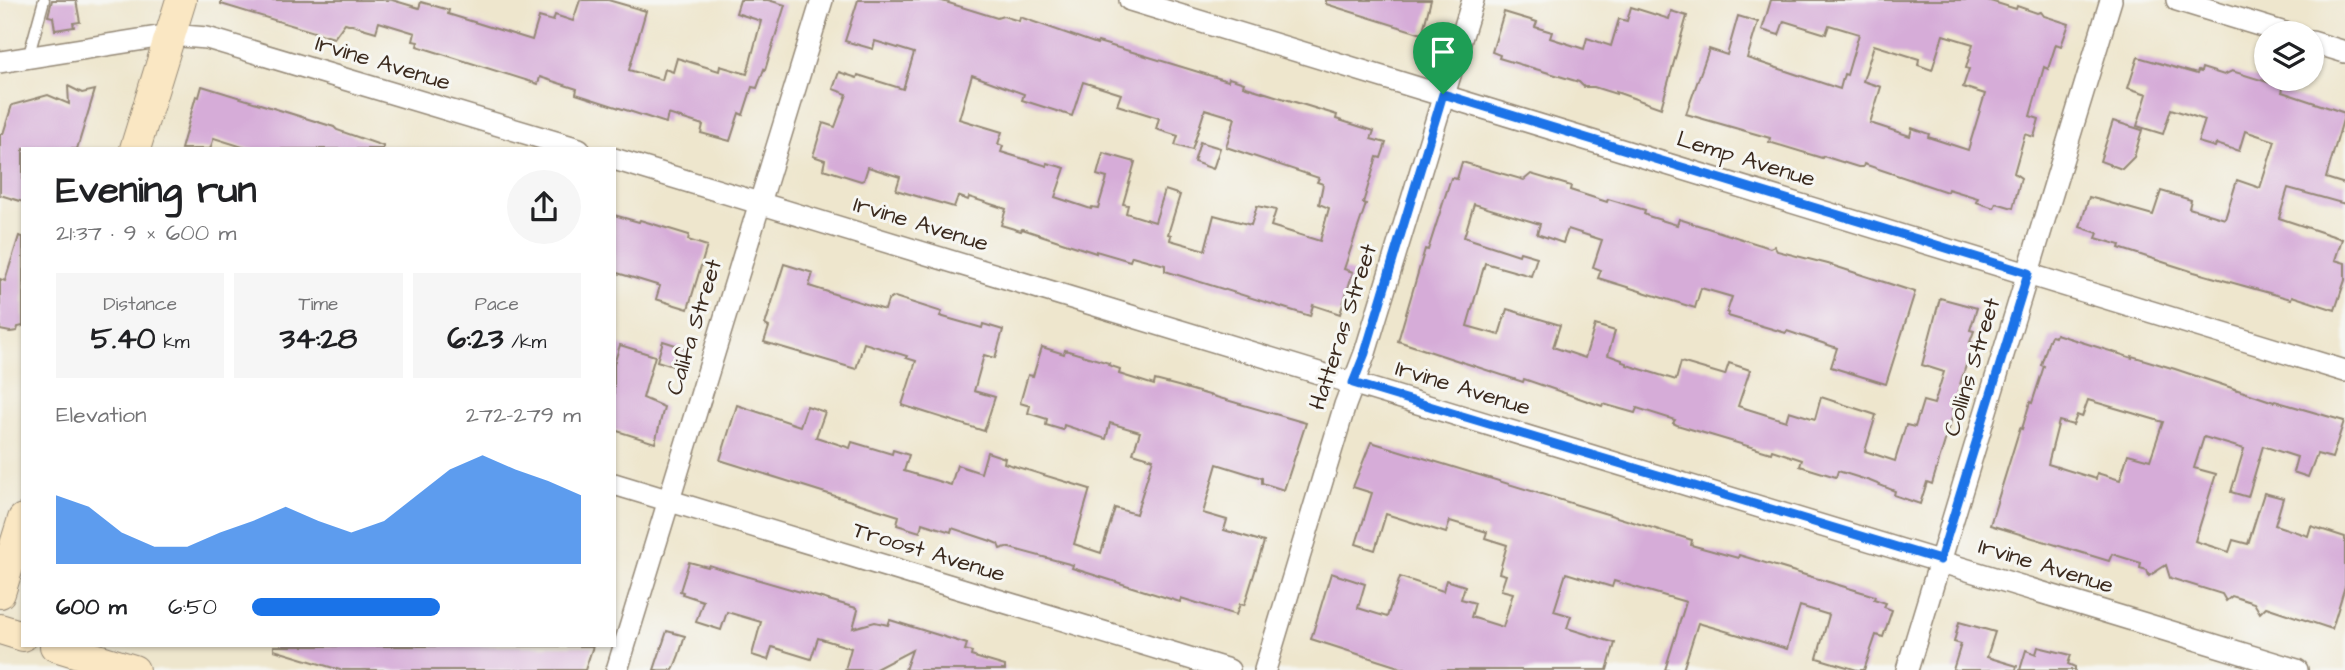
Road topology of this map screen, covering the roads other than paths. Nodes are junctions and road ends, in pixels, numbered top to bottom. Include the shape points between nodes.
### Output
1 (44, 0) edge
2 (181, 0) edge
3 (822, 0) edge
4 (1130, 0) edge
5 (1472, 0) edge
6 (2111, 0) edge
7 (2177, 0) edge
8 (2254, 24) edge
9 (170, 35) junction
10 (2324, 46) edge
11 (2345, 52) edge
12 (28, 58) junction
13 (0, 62) edge
14 (1443, 94) junction
15 (136, 147) edge
16 (572, 147) edge
17 (616, 160) edge
18 (760, 203) junction
19 (2028, 273) junction
20 (2345, 371) edge
21 (1353, 383) junction
22 (616, 485) edge
23 (668, 501) junction
24 (21, 525) edge
25 (1940, 560) junction
26 (0, 593) edge
27 (0, 629) edge
28 (21, 635) edge
29 (58, 647) edge
30 (134, 670) edge
31 (617, 670) edge
32 (1229, 670) edge
33 (1265, 670) edge
34 (1907, 670) edge
35 (2297, 670) edge

1 - 12 lane
2 - 9 main road
3 - 18 street, Califa Street
4 - 14 street, Lemp Avenue
5 - 14 street, Hatteras Street
6 - 19 street, Collins Street
7 - 8 street
9 - 12 street, Irvine Avenue
9 - 15 main road
9 - 16 street, Irvine Avenue via 207,38
10 - 11 street
12 - 13 street, Irvine Avenue
14 - 19 street, Lemp Avenue
14 - 21 street, Hatteras Street
17 - 18 street, Irvine Avenue
18 - 21 street, Irvine Avenue
18 - 23 street, Califa Street
19 - 20 street, Lemp Avenue
19 - 25 street, Collins Street
21 - 25 street, Irvine Avenue
21 - 33 street, Hatteras Street
22 - 23 street, Troost Avenue
23 - 31 street, Califa Street
23 - 32 street, Troost Avenue
24 - 26 main road
25 - 34 street, Collins Street
25 - 35 street, Irvine Avenue
27 - 28 main road
29 - 30 main road

